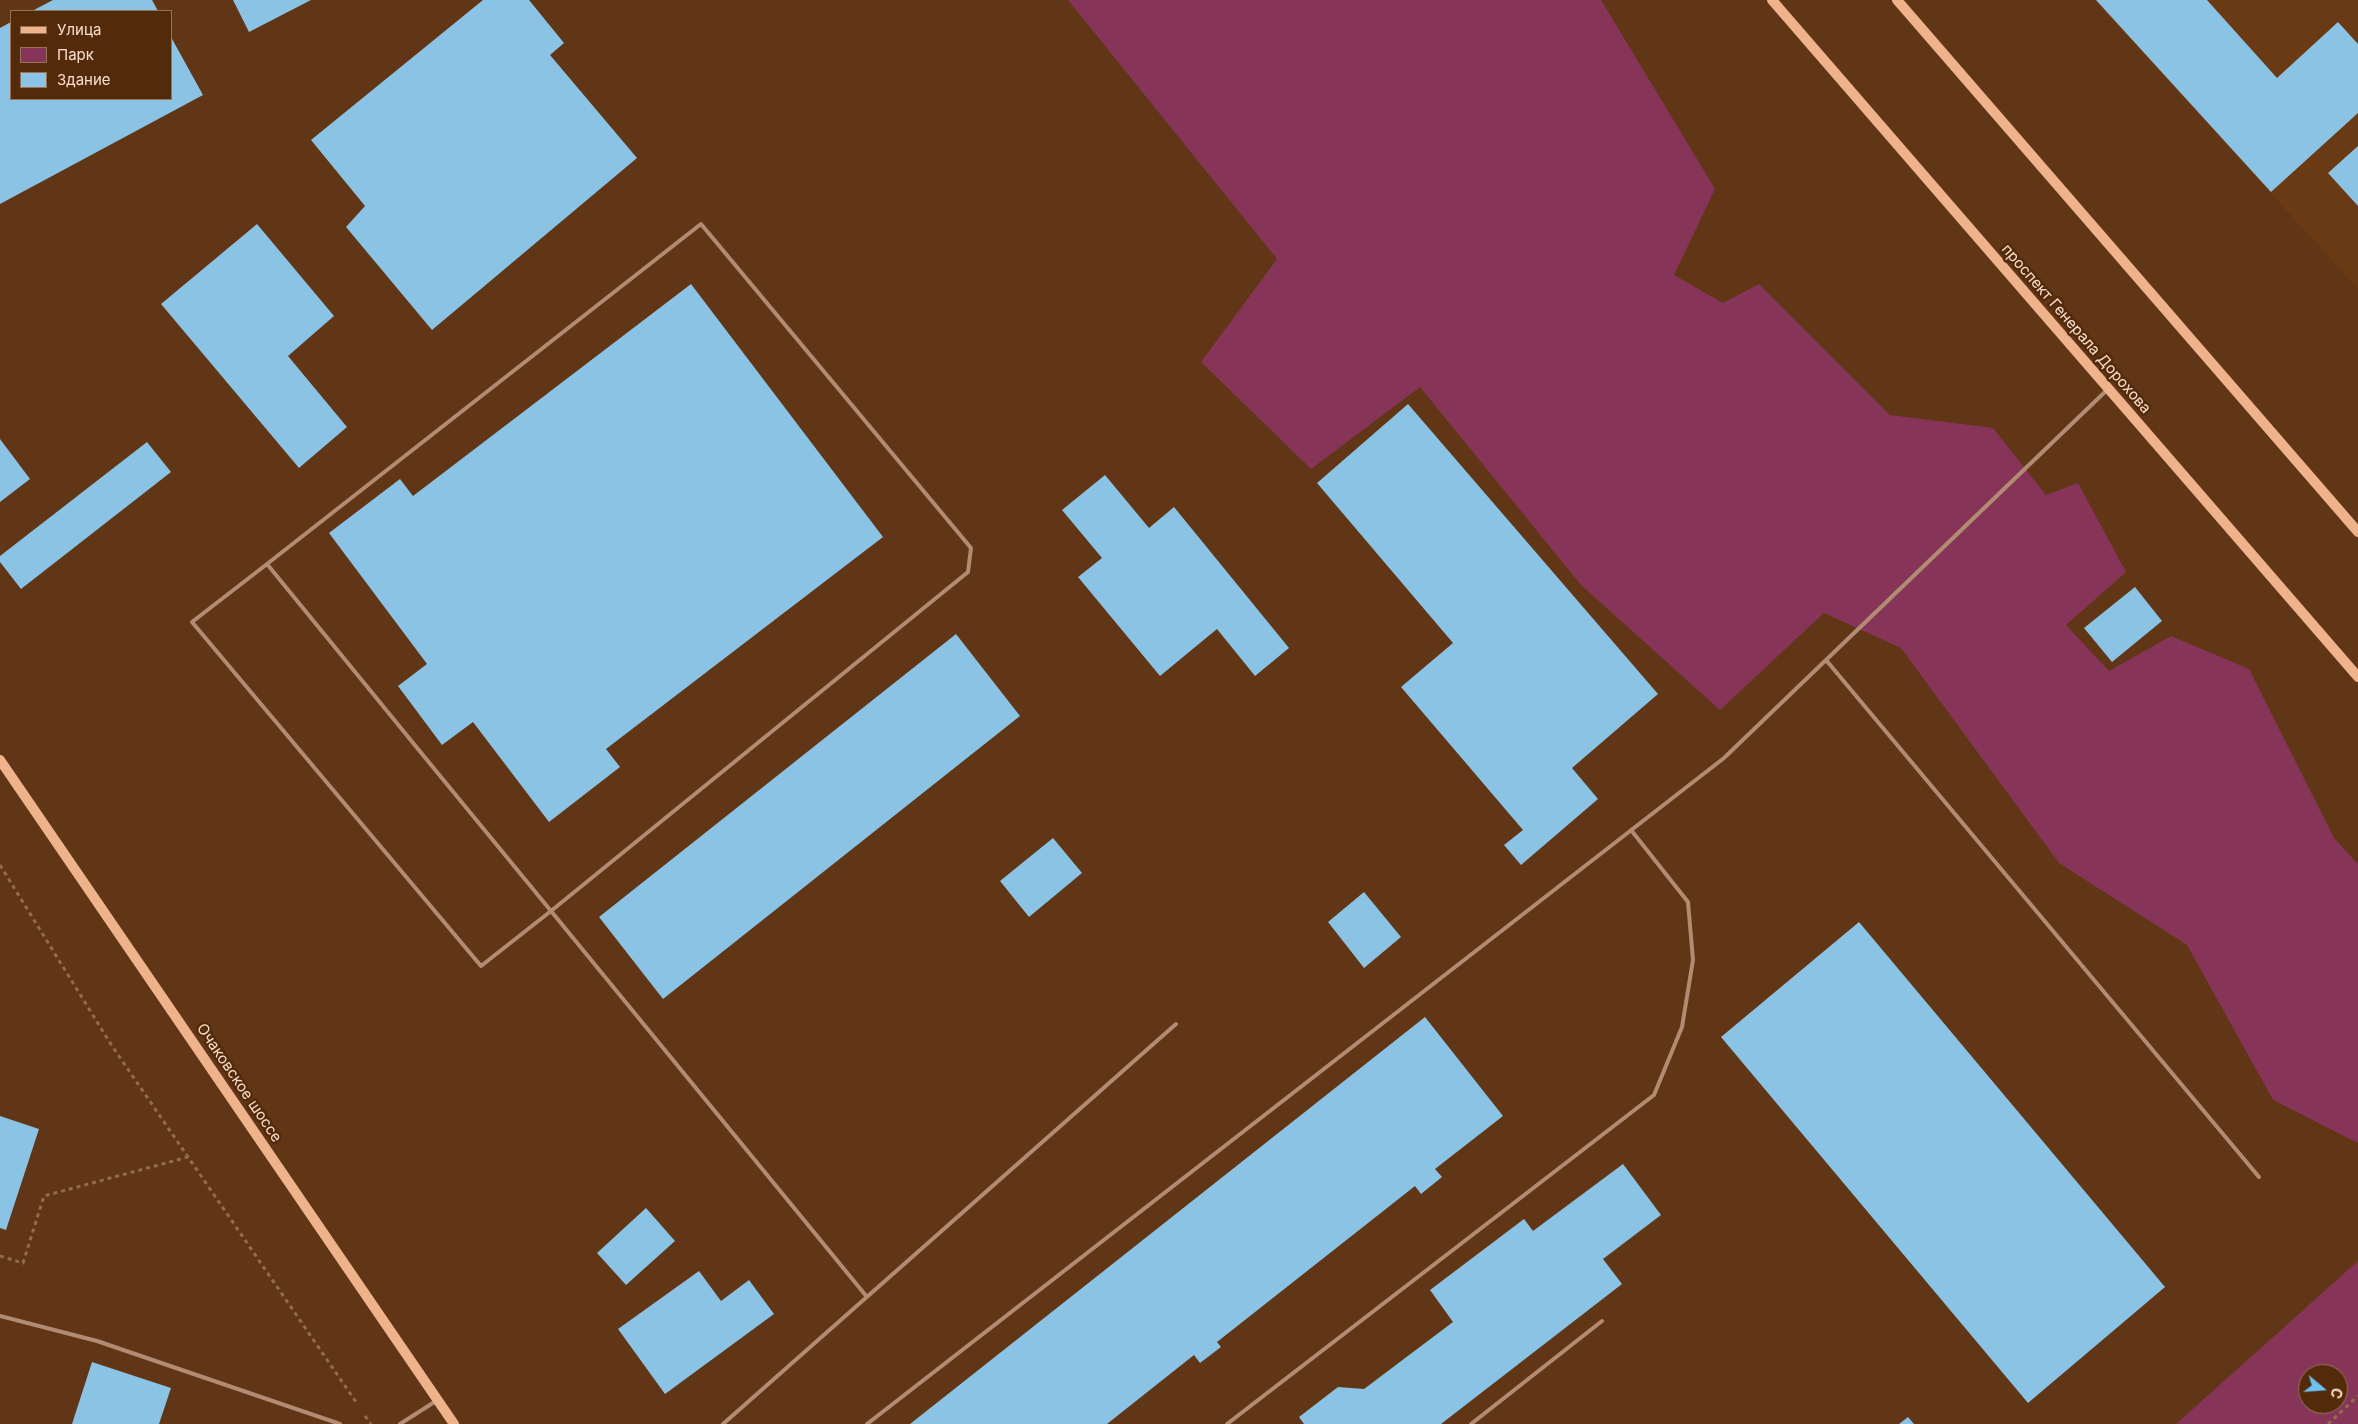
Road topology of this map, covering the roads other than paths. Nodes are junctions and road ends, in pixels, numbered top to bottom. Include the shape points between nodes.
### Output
1 (1772, 0) edge
2 (1897, 0) edge
3 (2108, 389) junction
4 (2358, 532) edge
5 (267, 564) junction
6 (1826, 660) junction
7 (2358, 677) edge
8 (0, 760) edge
9 (1631, 830) junction
10 (551, 911) junction
11 (1176, 1024) dead end
12 (2259, 1177) dead end
13 (866, 1297) junction
14 (0, 1316) edge
15 (1602, 1321) dead end
16 (437, 1400) junction
17 (340, 1424) edge
18 (400, 1424) edge
19 (454, 1424) edge
20 (723, 1424) edge
21 (867, 1424) edge
22 (1227, 1424) edge
23 (1471, 1424) edge

1 - 3 main road, проспект Генерала Дорохова
2 - 4 main road
3 - 6 lane
3 - 7 main road, проспект Генерала Дорохова
5 - 10 lane
5 - 10 lane via 192,622 482,966
5 - 10 lane via 701,224 971,548 968,572
6 - 9 lane via 1724,758
6 - 12 lane
8 - 16 main road, Очаковское шоссе
9 - 21 lane
9 - 22 lane via 1688,902 1693,960 1682,1027 1654,1095
10 - 13 lane
11 - 13 lane
13 - 20 lane
14 - 17 lane via 97,1341
15 - 23 lane
16 - 18 lane
16 - 19 main road, Очаковское шоссе

